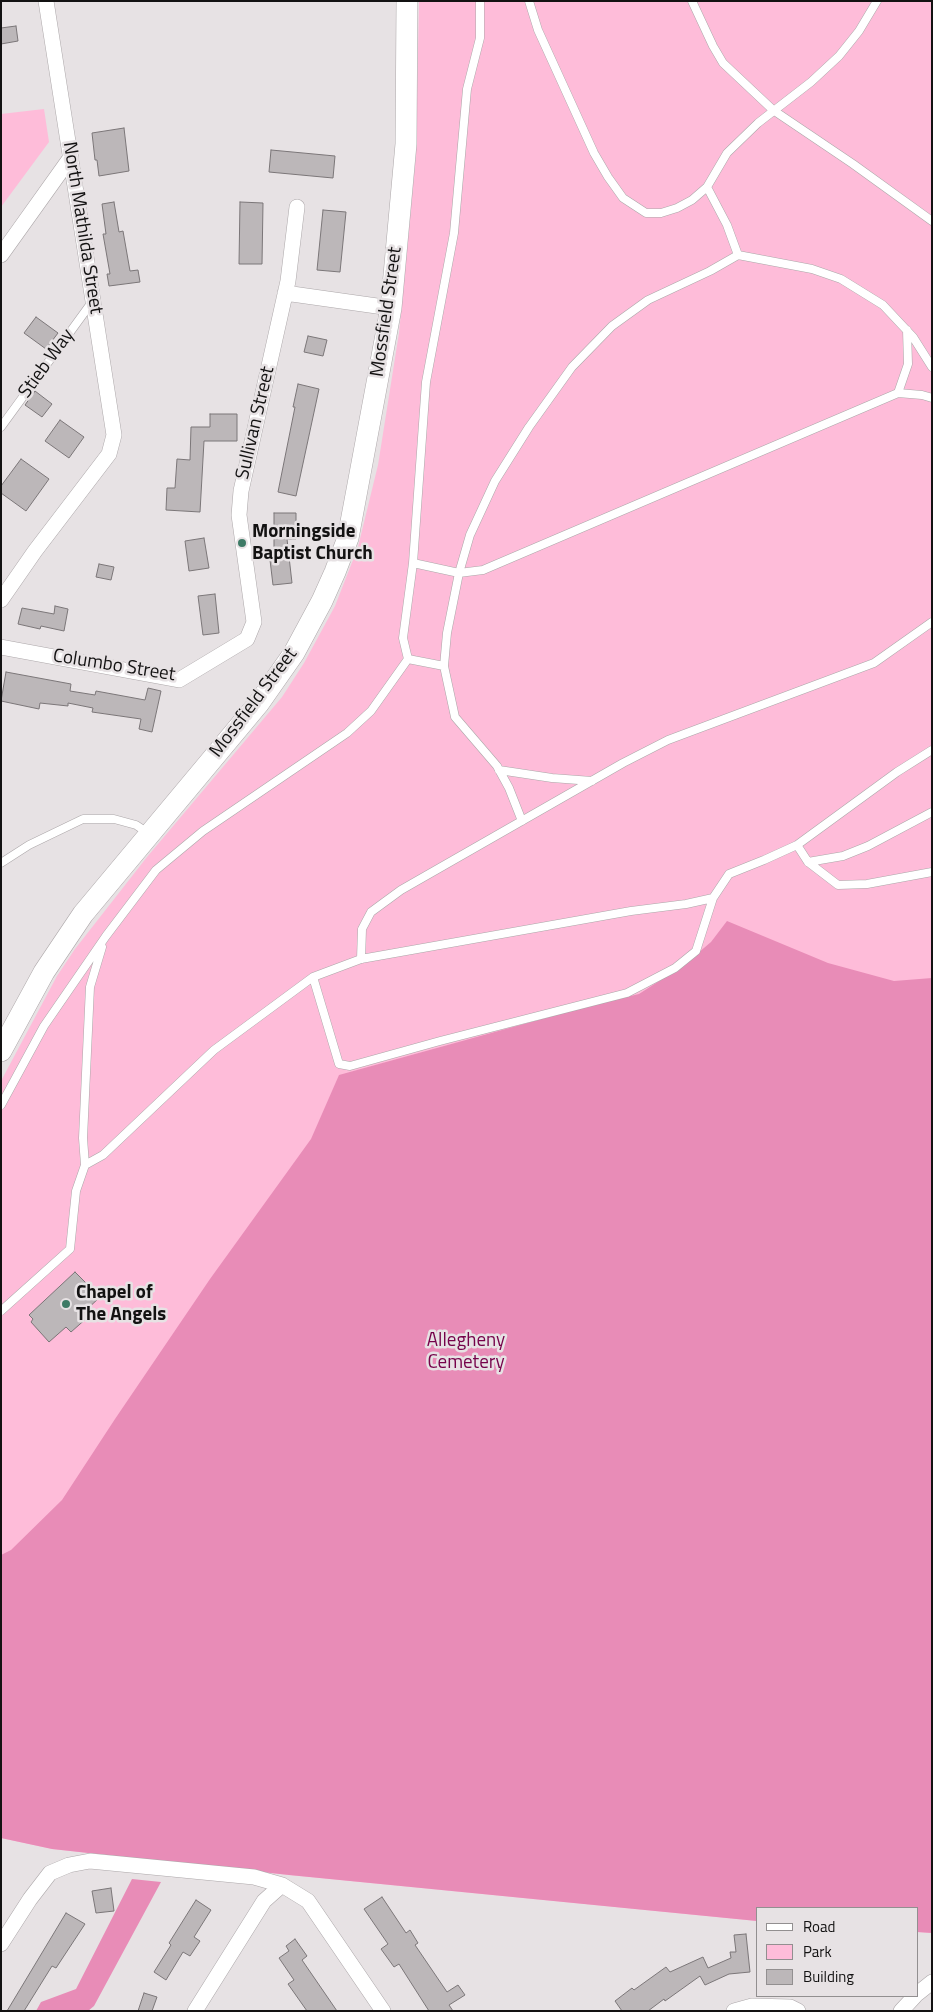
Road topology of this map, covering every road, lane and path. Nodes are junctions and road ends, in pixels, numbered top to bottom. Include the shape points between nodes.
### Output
1 (46, 1) edge
2 (407, 1) edge
3 (480, 1) edge
4 (529, 1) edge
5 (692, 1) edge
6 (877, 1) edge
7 (773, 110) junction
8 (71, 157) junction
9 (706, 187) junction
10 (297, 207) dead end
11 (932, 221) edge
12 (1, 255) edge
13 (738, 255) junction
14 (285, 293) junction
15 (94, 300) junction
16 (391, 308) junction
17 (907, 330) junction
18 (932, 367) edge
19 (898, 393) junction
20 (932, 398) edge
21 (1, 428) edge
22 (413, 563) junction
23 (459, 573) junction
24 (1, 600) edge
25 (932, 622) edge
26 (246, 639) joint
27 (1, 647) edge
28 (408, 659) junction
29 (444, 666) junction
30 (932, 750) edge
31 (499, 770) junction
32 (592, 781) junction
33 (932, 812) edge
34 (522, 821) junction
35 (150, 834) junction
36 (797, 845) junction
37 (808, 862) junction
38 (1, 863) edge
39 (932, 872) edge
40 (714, 898) junction
41 (113, 926) junction
42 (361, 959) junction
43 (313, 977) junction
44 (1, 1051) edge
45 (1, 1105) edge
46 (85, 1165) junction
47 (1, 1311) edge
48 (282, 1885) junction
49 (1, 1944) edge
50 (932, 1982) edge
51 (918, 1993) edge
52 (914, 1997) edge
53 (195, 2011) edge
54 (383, 2011) edge
55 (734, 2011) edge
56 (798, 2011) edge
57 (901, 2011) edge

1 - 8 street, North Mathilda Street
2 - 16 street, Mossfield Street via 406,144
3 - 22 lane via 480,38 467,89 454,233 426,382
4 - 9 lane via 538,30 594,153 623,198 646,213 660,213 692,200
5 - 7 lane via 723,63
6 - 7 lane via 859,32 839,56
7 - 9 lane via 727,153
7 - 11 lane
8 - 12 street
8 - 15 street, North Mathilda Street
9 - 13 lane via 727,225
10 - 14 street, Sullivan Street
13 - 17 lane via 812,269 841,279 883,305
13 - 23 lane via 648,300 612,326 572,367 495,481 470,536
14 - 16 street
14 - 26 street, Sullivan Street via 241,491 239,515 254,622
15 - 21 lane, Stieb Way
15 - 24 street, North Mathilda Street via 114,435 109,454
16 - 35 street, Mossfield Street via 348,538 322,600 294,653 259,703
17 - 18 lane
17 - 19 lane via 908,364
19 - 20 lane
19 - 23 lane via 483,570
22 - 23 lane
22 - 28 lane via 403,638
23 - 29 lane
25 - 32 lane via 874,663 668,740
26 - 27 street, Columbo Street via 179,680
28 - 29 lane
28 - 41 lane via 371,711 347,732 203,831 156,870
29 - 31 lane via 455,717
30 - 36 lane via 896,772
31 - 32 lane
31 - 34 lane
32 - 34 lane
33 - 37 lane via 868,846 843,856
34 - 42 lane via 401,890 371,912 362,929
35 - 38 lane via 136,825 114,819 83,819 29,845
35 - 44 street, Mossfield Street via 83,914 44,972
36 - 37 lane
36 - 40 lane via 729,874
37 - 39 lane via 838,885 867,884
40 - 42 lane
40 - 43 lane via 696,951 675,968 627,993 350,1066 339,1064
41 - 45 lane via 44,1026
41 - 46 lane via 100,952 90,987 83,1138
42 - 43 lane
43 - 46 lane via 214,1050 104,1155
46 - 47 lane via 76,1191 70,1249
48 - 49 street via 254,1877 90,1861 69,1865 50,1873
48 - 53 street via 264,1901
48 - 54 street via 308,1901
50 - 51 street
52 - 57 street
55 - 56 street via 752,2006 790,2007

